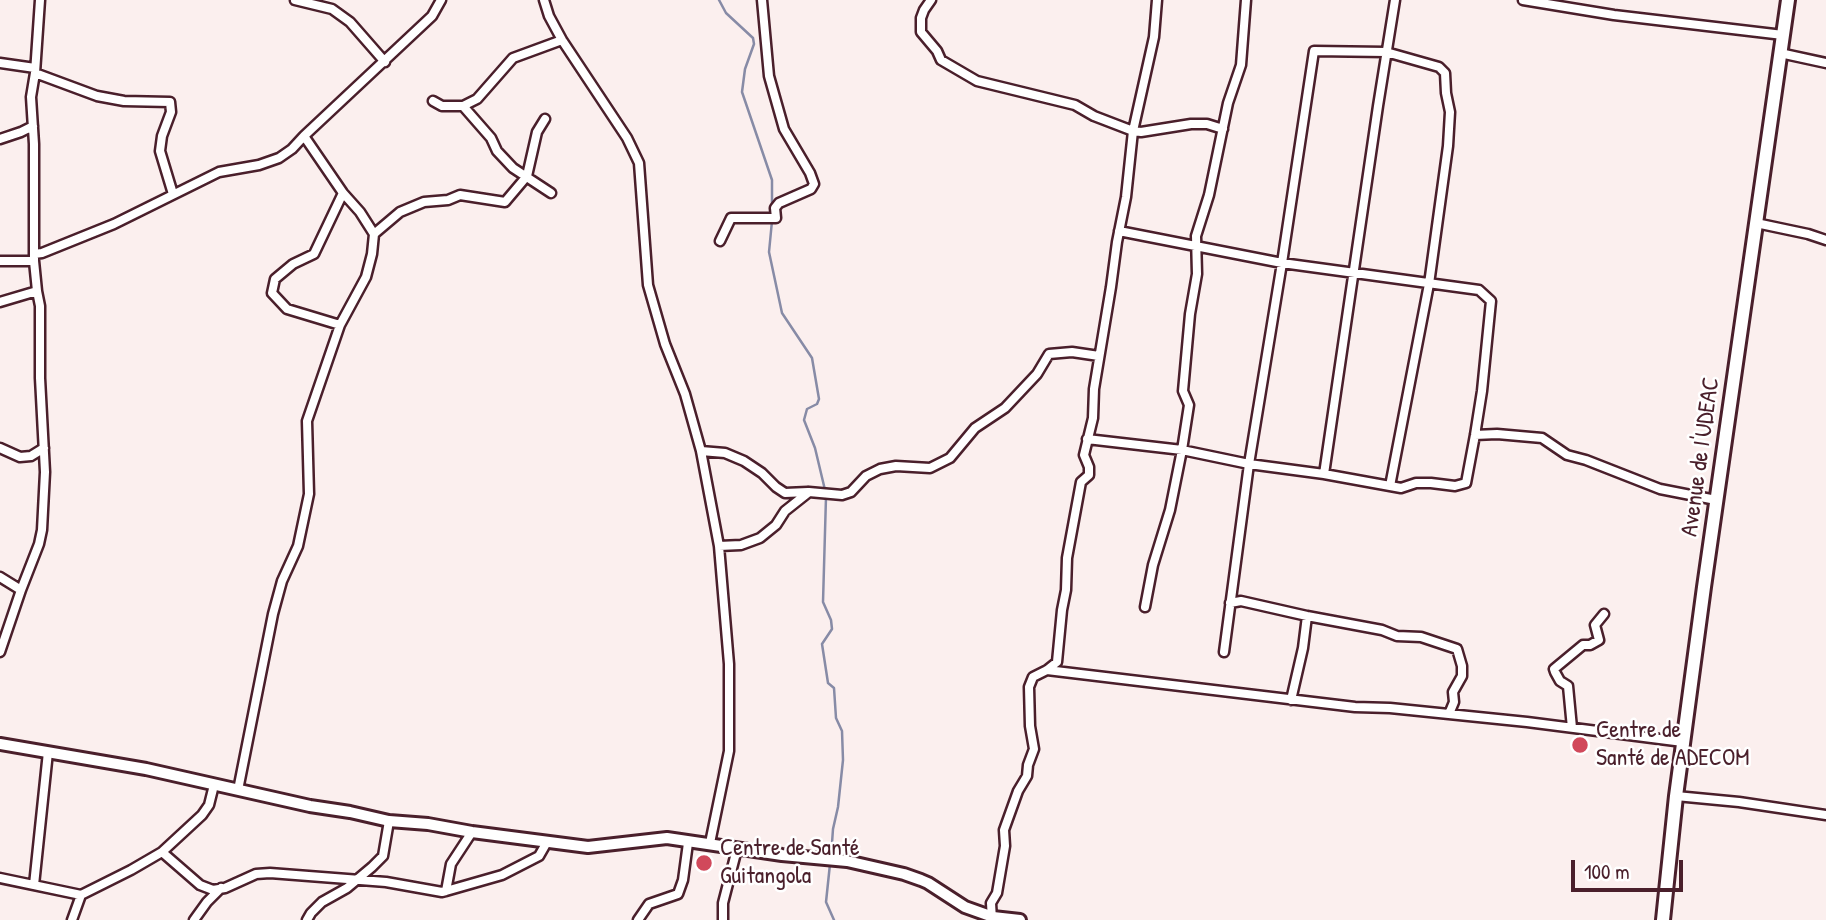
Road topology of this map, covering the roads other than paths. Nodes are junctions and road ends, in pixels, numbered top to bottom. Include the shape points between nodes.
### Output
1 (40, 0) edge
2 (295, 0) edge
3 (441, 0) edge
4 (544, 0) edge
5 (762, 0) edge
6 (931, 0) edge
7 (1157, 0) edge
8 (1246, 0) edge
9 (1395, 0) edge
10 (1523, 0) edge
11 (1788, 0) edge
12 (1783, 35) junction
13 (562, 40) junction
14 (1386, 52) junction
15 (1780, 53) junction
16 (385, 62) junction
17 (0, 63) edge
18 (1826, 63) edge
19 (35, 70) junction
20 (433, 101) dead end
21 (463, 106) junction
22 (545, 119) dead end
23 (33, 125) junction
24 (1223, 129) junction
25 (1133, 131) junction
26 (303, 136) junction
27 (0, 139) edge
28 (527, 176) junction
29 (343, 193) junction
30 (551, 193) dead end
31 (173, 194) junction
32 (1756, 223) junction
33 (1119, 231) junction
34 (374, 234) junction
35 (1826, 240) edge
36 (720, 241) dead end
37 (1197, 247) junction
38 (34, 258) junction
39 (0, 261) edge
40 (1282, 263) junction
41 (1355, 272) junction
42 (1429, 284) junction
43 (37, 291) junction
44 (0, 302) edge
45 (340, 325) junction
46 (1099, 356) junction
47 (1475, 435) junction
48 (1087, 439) junction
49 (0, 448) edge
50 (44, 448) junction
51 (1182, 450) junction
52 (701, 451) junction
53 (1249, 464) junction
54 (1324, 474) junction
55 (1390, 486) junction
56 (809, 492) junction
57 (1716, 500) junction
58 (719, 546) junction
59 (0, 577) edge
60 (21, 590) junction
61 (1230, 603) junction
62 (1145, 607) dead end
63 (1604, 614) dead end
64 (1307, 616) junction
65 (0, 652) edge
66 (1224, 652) dead end
67 (1047, 670) junction
68 (1291, 700) junction
69 (1449, 715) junction
70 (1572, 728) junction
71 (1683, 742) junction
72 (0, 744) edge
73 (48, 752) junction
74 (214, 785) junction
75 (238, 790) junction
76 (1676, 796) junction
77 (1826, 815) edge
78 (389, 821) junction
79 (472, 832) junction
80 (547, 842) junction
81 (688, 843) junction
82 (710, 843) junction
83 (737, 849) junction
84 (162, 852) junction
85 (0, 878) edge
86 (356, 879) junction
87 (34, 885) junction
88 (222, 888) junction
89 (446, 891) junction
90 (81, 895) junction
91 (993, 918) edge
92 (72, 920) edge
93 (194, 920) edge
94 (307, 920) edge
95 (638, 920) edge
96 (723, 920) edge
97 (1020, 920) edge
98 (1663, 920) edge

1 - 19 street
2 - 16 street via 332,9 350,22
3 - 16 street via 432,16
4 - 13 street
5 - 36 street via 769,76 784,129 814,184 779,203 772,218 731,218
6 - 25 street via 921,18 921,32 941,60 978,81 1075,105
7 - 25 street via 1154,37
8 - 24 street via 1241,65
9 - 14 street
10 - 12 street
11 - 12 main road, Avenue de I'UDEAC
12 - 15 main road, Avenue de I'UDEAC
13 - 21 street via 513,58 477,99
13 - 52 street via 639,163 648,285
14 - 40 street via 1314,51
14 - 41 street
14 - 42 street via 1439,67 1445,73 1450,125
15 - 18 street
15 - 32 main road, Avenue de I'UDEAC
16 - 26 street
17 - 19 street
19 - 23 street
19 - 31 street via 97,96 170,102 172,112 160,151
20 - 21 street
21 - 28 street via 513,169
22 - 28 street via 537,132
23 - 27 street
23 - 38 street
24 - 25 street via 1191,124
24 - 37 street
25 - 33 street
26 - 29 street
26 - 31 street via 279,158 219,172
28 - 30 street
28 - 34 street via 505,202 460,195 424,202 400,212
29 - 34 street
29 - 45 street via 314,254 275,279 272,293 287,309
31 - 38 street
32 - 35 street
32 - 57 main road, Avenue de I'UDEAC
33 - 37 street
33 - 46 street
34 - 45 street via 366,277
37 - 40 street
37 - 51 street via 1183,391 1189,405
38 - 39 street
38 - 43 street
40 - 41 street
40 - 53 street
41 - 42 street
41 - 54 street
42 - 47 street via 1479,290 1491,301
42 - 55 street
43 - 44 street
43 - 50 street
45 - 75 street via 307,421 309,494 298,546 273,614
46 - 48 street
46 - 56 street via 1049,354 1005,408 975,428 950,458 930,468 880,468 851,492
47 - 55 street via 1466,483
47 - 57 street via 1542,438 1567,455 1660,489
48 - 51 street
48 - 67 street via 1084,454 1089,475 1081,482 1067,558 1057,662
49 - 50 street via 20,457
50 - 60 street via 42,530
51 - 53 street
51 - 62 street
52 - 56 street via 744,461 785,493
52 - 58 street
53 - 54 street
53 - 61 street
54 - 55 street
56 - 58 street via 760,538
57 - 71 main road, Avenue de I'UDEAC
58 - 82 street via 729,664 729,751
59 - 60 street
60 - 65 street
61 - 64 street via 1241,601
61 - 66 street
63 - 70 street via 1595,625 1599,639 1583,645 1554,669 1568,686
64 - 68 street
64 - 69 street via 1397,636 1421,636 1457,649 1462,676
67 - 68 street
67 - 91 street via 1033,677 1029,687 1034,749 1004,830
68 - 69 street
69 - 70 street
70 - 71 street
71 - 76 main road, Avenue de I'UDEAC
72 - 73 street
73 - 74 street
73 - 87 street
74 - 75 street
74 - 84 street via 202,814
75 - 78 street
76 - 77 street
76 - 98 main road, Avenue de I'UDEAC
78 - 79 street
78 - 86 street via 383,856
79 - 80 street
79 - 89 street via 451,864
80 - 81 street via 588,847 667,838
80 - 89 street via 539,856 502,875
81 - 82 street
81 - 95 street via 678,894 649,904
82 - 83 street
83 - 91 street via 847,861 904,874
83 - 96 street
84 - 88 street via 200,885
84 - 90 street
85 - 87 street
86 - 88 street via 270,873
86 - 89 street
86 - 94 street via 322,902
87 - 90 street
88 - 93 street
90 - 92 street
91 - 97 street

